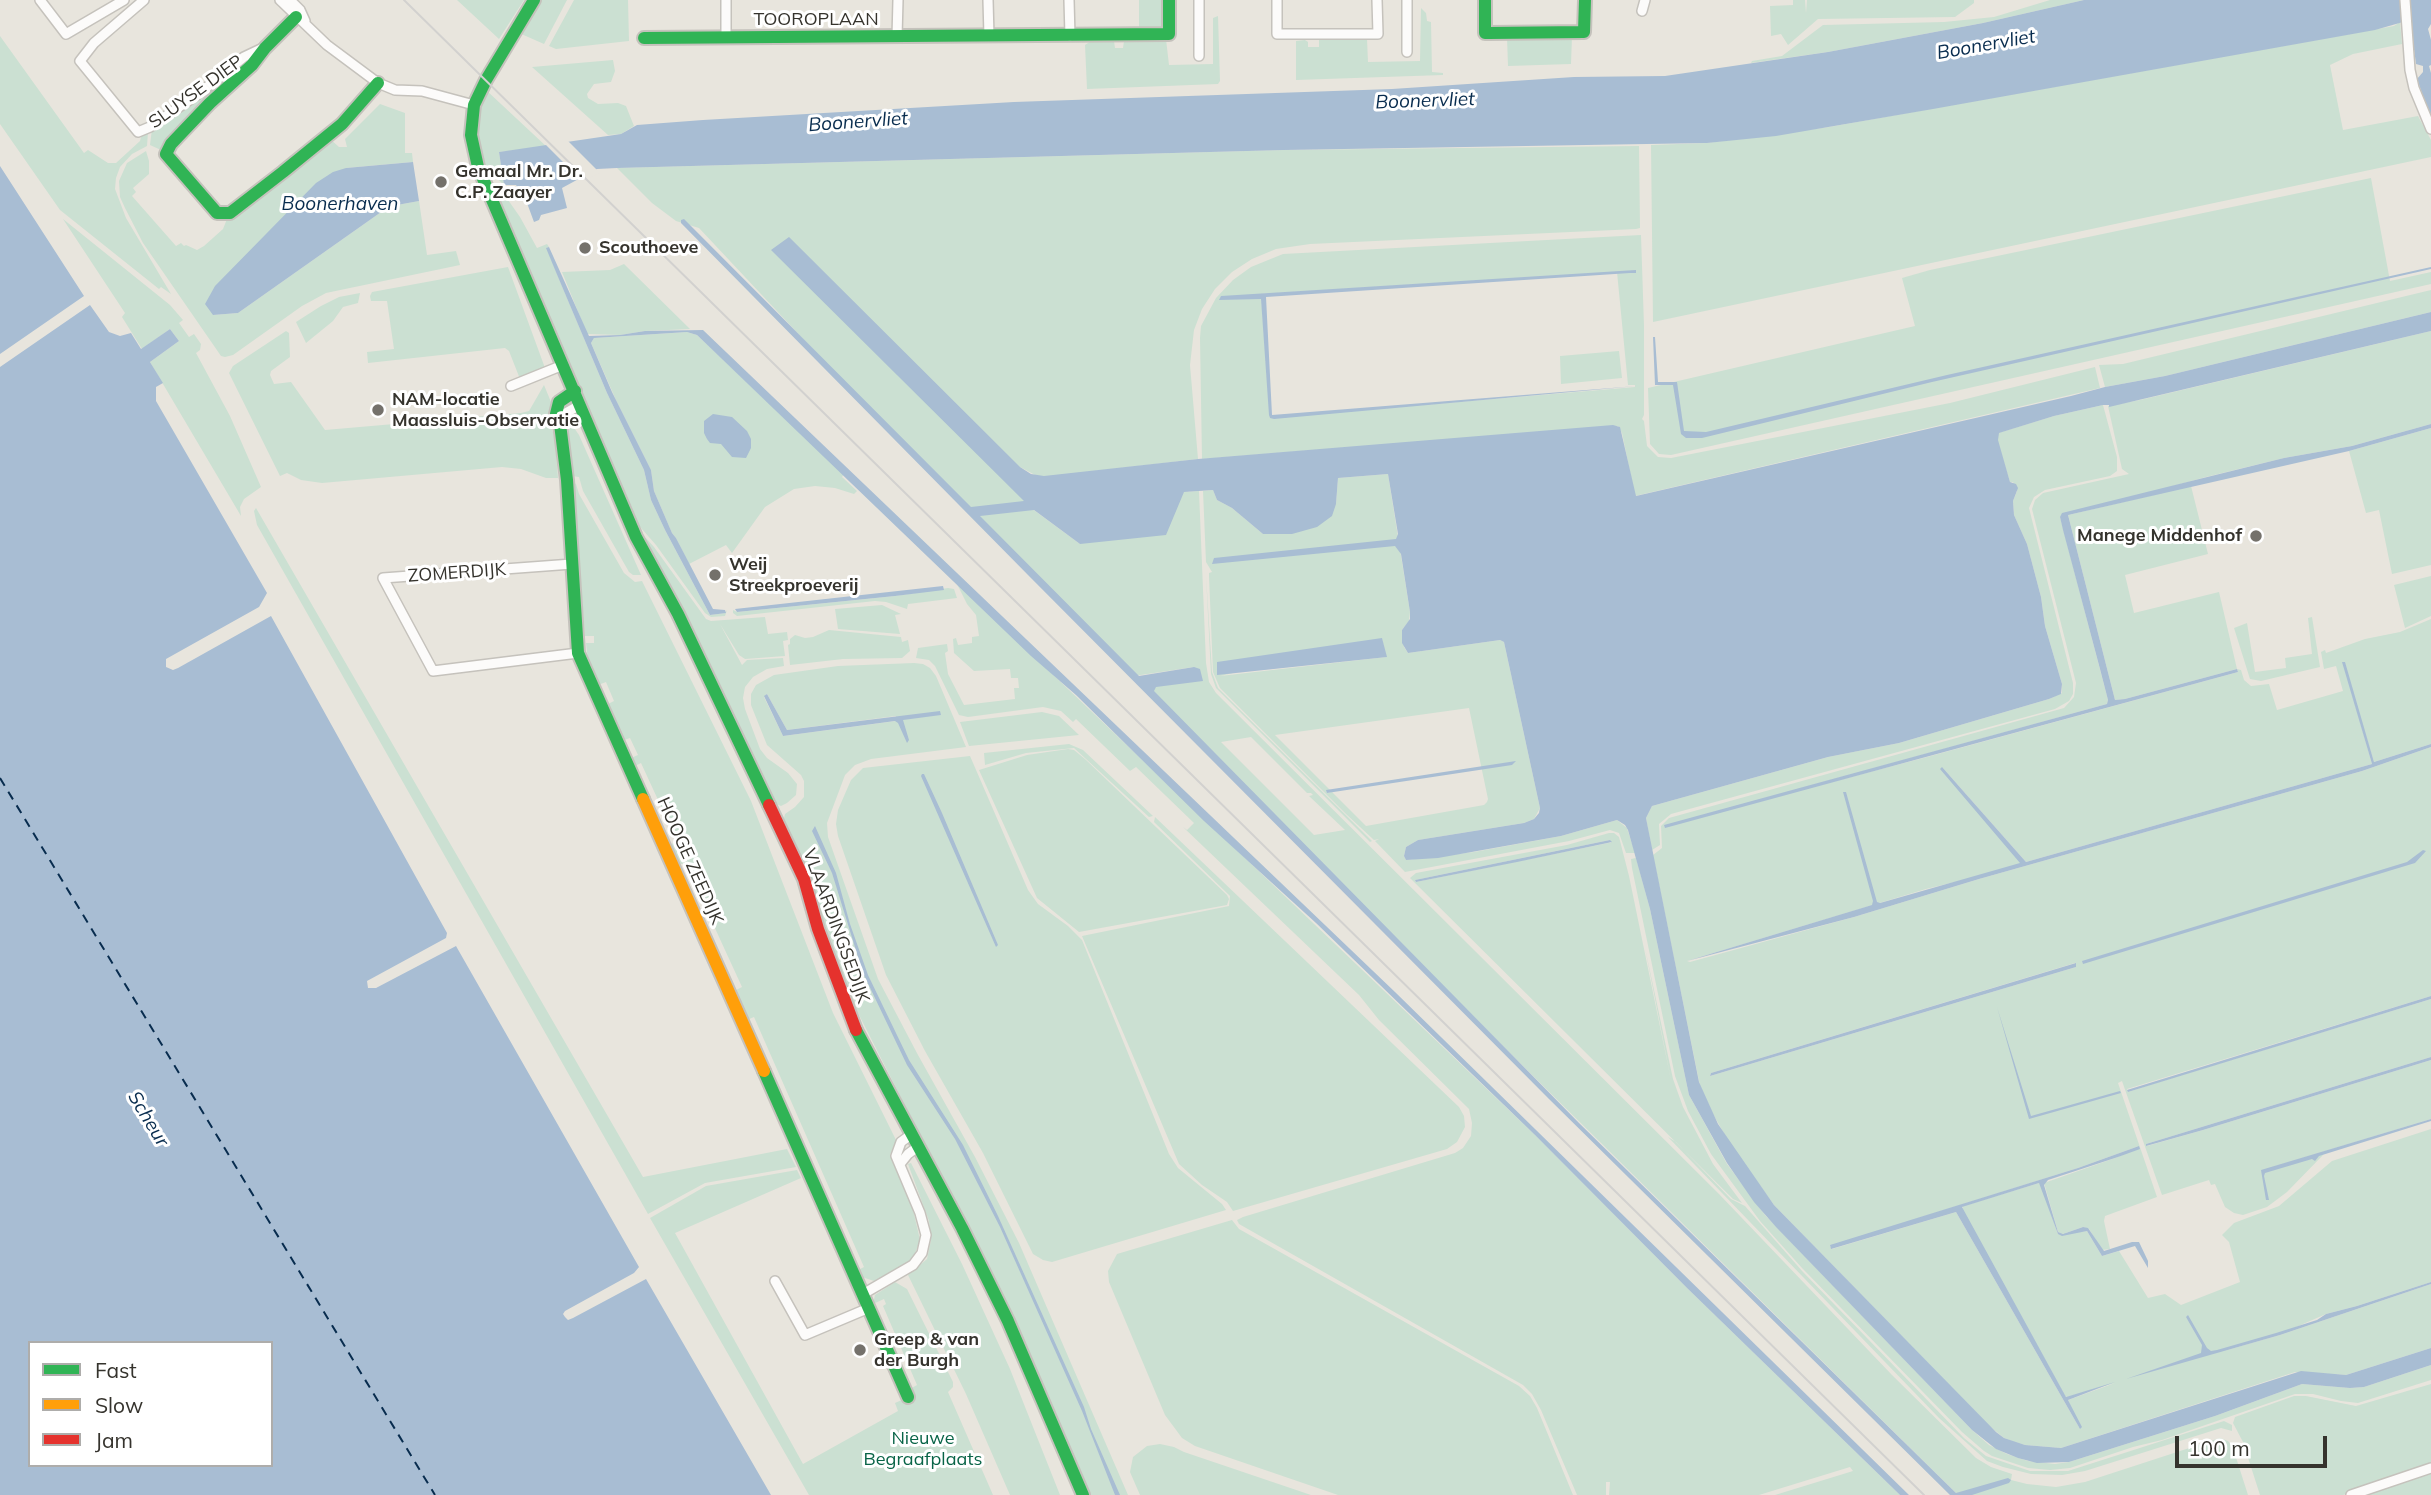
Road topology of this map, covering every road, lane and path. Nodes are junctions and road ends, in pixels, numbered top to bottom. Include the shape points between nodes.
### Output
1 (40, 0) edge
2 (124, 0) edge
3 (144, 0) edge
4 (280, 0) edge
5 (290, 0) edge
6 (534, 0) edge
7 (726, 0) edge
8 (898, 0) edge
9 (988, 0) edge
10 (1069, 0) edge
11 (1169, 0) edge
12 (1199, 0) edge
13 (1277, 0) edge
14 (1377, 0) edge
15 (1407, 0) edge
16 (1485, 0) edge
17 (1585, 0) edge
18 (1645, 0) edge
19 (2405, 0) edge
20 (1642, 10) dead end
21 (296, 17) junction
22 (307, 26) junction
23 (989, 36) junction
24 (1070, 36) junction
25 (897, 37) junction
26 (644, 38) dead end
27 (726, 38) junction
28 (265, 48) junction
29 (1407, 52) dead end
30 (1199, 56) dead end
31 (378, 83) junction
32 (474, 105) junction
33 (2431, 129) edge
34 (563, 365) junction
35 (511, 386) dead end
36 (575, 391) junction
37 (580, 405) junction
38 (560, 424) junction
39 (572, 564) junction
40 (578, 653) junction
41 (912, 1133) junction
42 (919, 1146) junction
43 (901, 1164) junction
44 (775, 1281) dead end
45 (863, 1294) junction
46 (869, 1308) junction
47 (908, 1397) dead end
48 (2431, 1468) edge
49 (1083, 1495) edge
50 (2350, 1495) edge

1 - 2 street via 66,34
3 - 28 street, SLUYSE DIEP via 80,61 138,132 201,92 244,57
4 - 21 street
5 - 22 street
6 - 32 street
7 - 27 street
8 - 25 street
9 - 23 street
10 - 24 street
11 - 24 street, TOOROPLAAN via 1169,34
12 - 30 street
13 - 14 street via 1277,34 1378,34
15 - 29 street
16 - 17 street via 1485,33 1584,32
18 - 20 street
19 - 33 street via 2414,88
21 - 22 street
21 - 28 street
22 - 31 street
23 - 24 street, TOOROPLAAN
23 - 25 street, TOOROPLAAN
25 - 27 street, TOOROPLAAN
26 - 27 street, TOOROPLAAN
28 - 31 street via 166,154 217,213 230,213 258,193 342,124
31 - 32 street
32 - 34 street, VLAARDINGSEDIJK via 471,135 478,167
34 - 35 street
34 - 36 street, VLAARDINGSEDIJK
36 - 37 street, VLAARDINGSEDIJK
36 - 38 street, HOOGE ZEEDIJK via 559,402 556,414
37 - 38 street via 564,414
37 - 41 street, VLAARDINGSEDIJK via 636,537 678,614 804,879 852,1022
38 - 39 street, HOOGE ZEEDIJK
39 - 40 street, HOOGE ZEEDIJK
39 - 40 street, ZOMERDIJK via 383,578 433,671
40 - 45 street, HOOGE ZEEDIJK
41 - 42 street, VLAARDINGSEDIJK
41 - 43 street via 897,1149
42 - 43 street
42 - 49 street, VLAARDINGSEDIJK via 1008,1321
43 - 45 street via 920,1213 925,1244 913,1265
44 - 46 street via 805,1335
45 - 46 street, HOOGE ZEEDIJK
46 - 47 street, HOOGE ZEEDIJK
48 - 50 street

